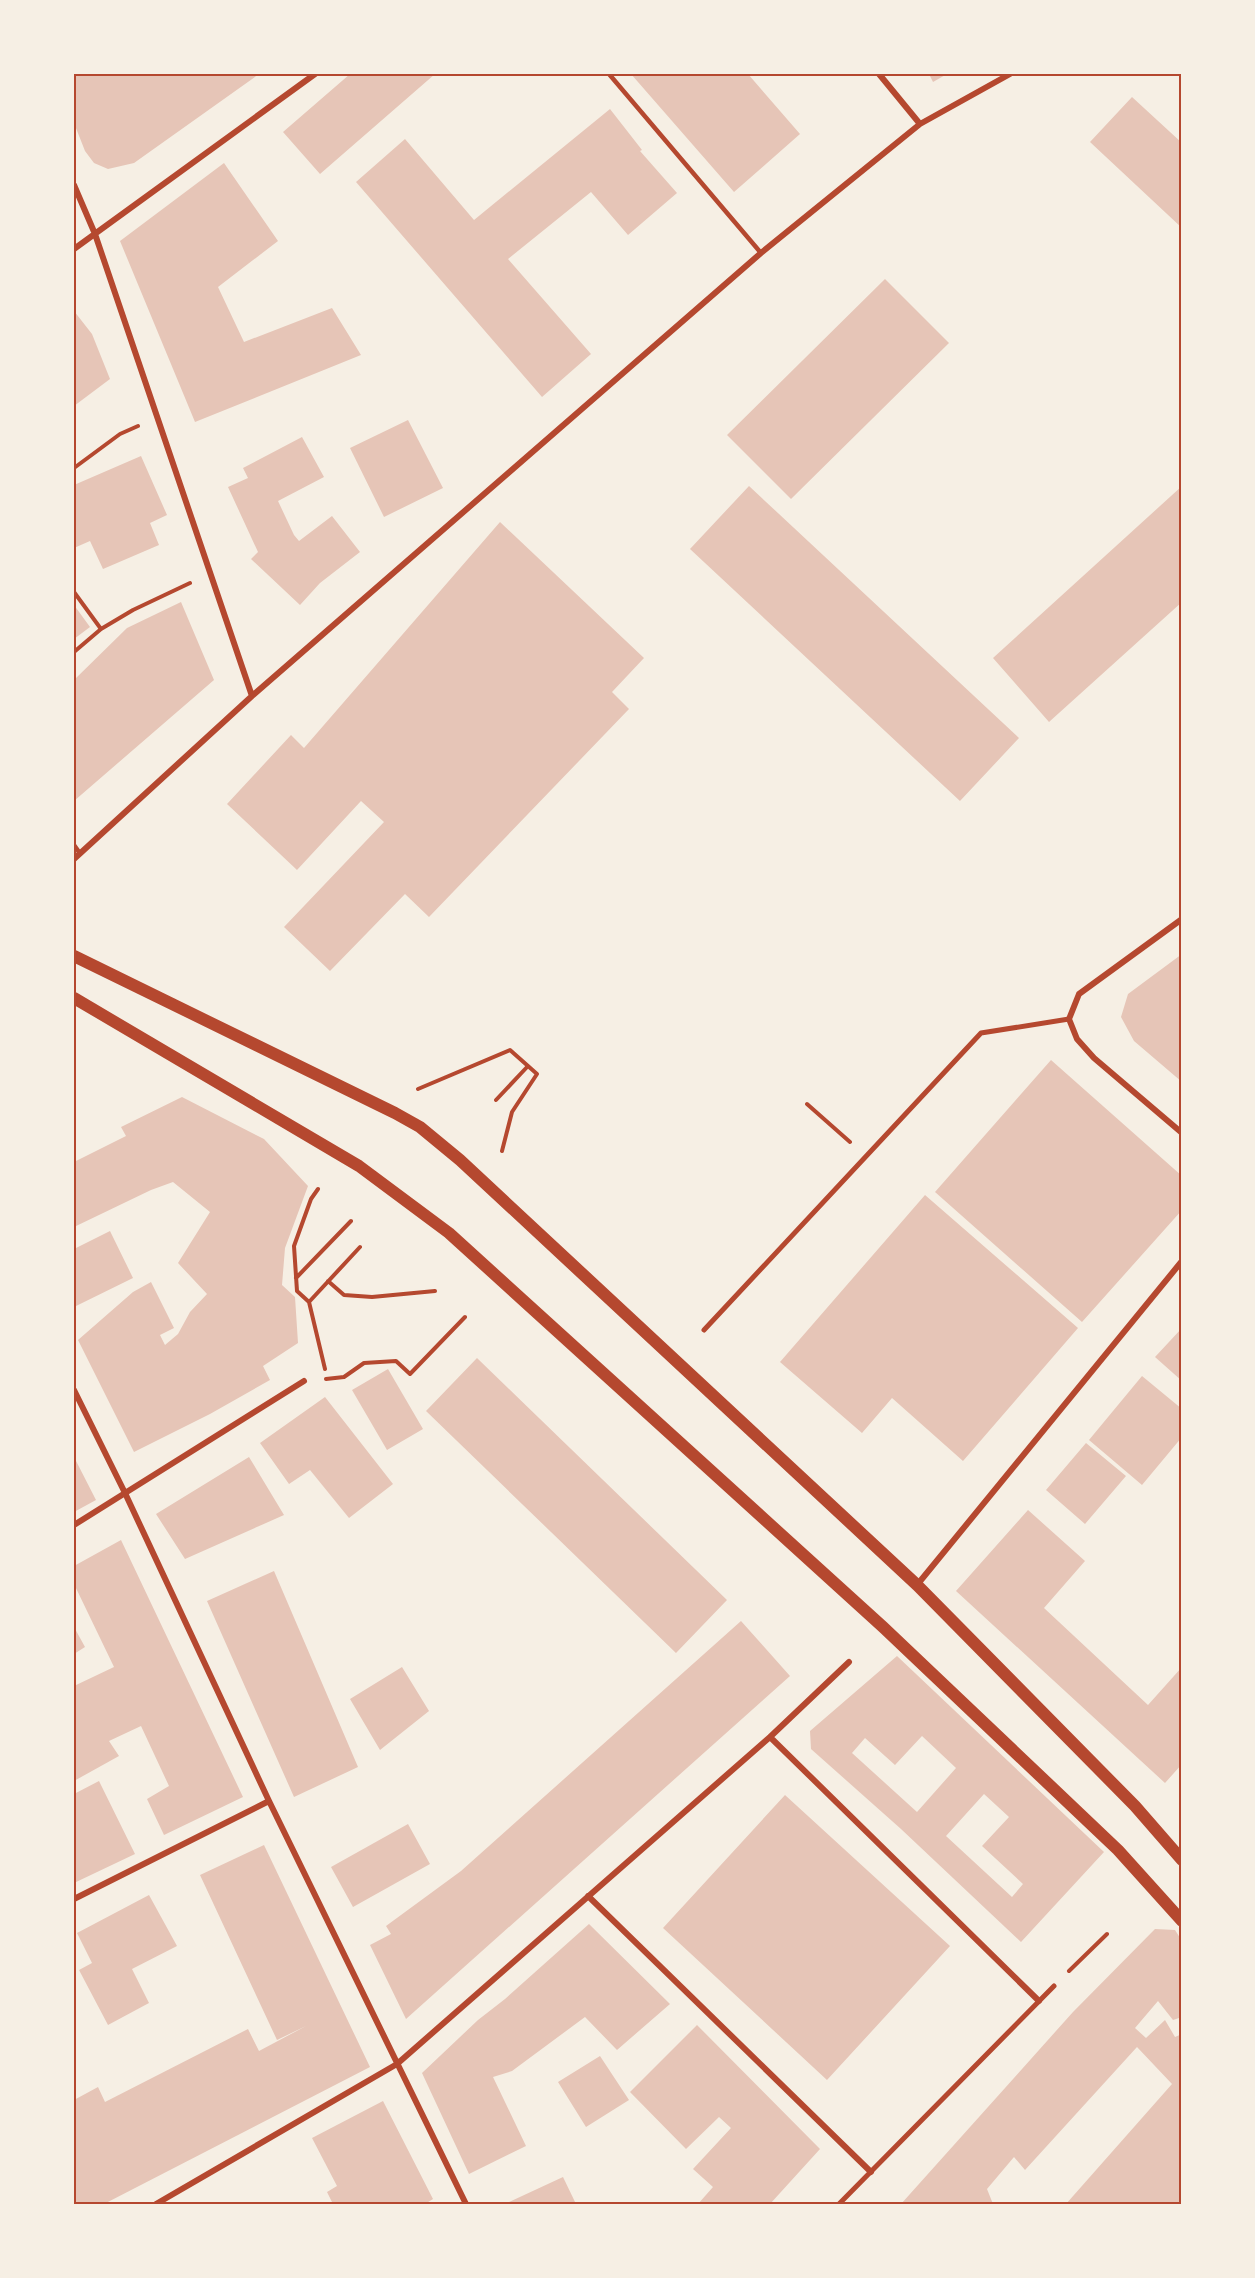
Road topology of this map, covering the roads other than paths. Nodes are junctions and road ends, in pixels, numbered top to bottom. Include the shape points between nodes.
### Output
1 (315, 74) edge
2 (609, 74) edge
3 (879, 74) edge
4 (1010, 74) edge
5 (920, 124) junction
6 (74, 185) edge
7 (95, 234) junction
8 (74, 249) edge
9 (761, 253) junction
10 (252, 696) junction
11 (74, 845) edge
12 (79, 852) junction
13 (74, 859) edge
14 (1182, 919) edge
15 (74, 956) edge
16 (74, 998) edge
17 (1070, 1019) junction
18 (1182, 1132) edge
19 (1182, 1261) edge
20 (704, 1330) dead end
21 (304, 1381) road end
22 (74, 1390) edge
23 (125, 1493) junction
24 (74, 1525) edge
25 (917, 1585) junction
26 (849, 1662) dead end
27 (770, 1737) junction
28 (269, 1802) junction
29 (1182, 1860) edge
30 (588, 1896) junction
31 (74, 1899) edge
32 (1182, 1921) edge
33 (1054, 1986) road end
34 (1039, 2001) junction
35 (398, 2064) junction
36 (871, 2172) junction
37 (156, 2205) edge
38 (466, 2205) edge
39 (839, 2205) edge

1 - 7 street
2 - 9 lane
3 - 5 street
4 - 5 street
5 - 9 street
6 - 7 street
7 - 8 street
7 - 10 street
9 - 10 street
10 - 12 street
11 - 12 lane
12 - 13 street
14 - 17 street via 1079,994
15 - 25 main road via 420,1127
16 - 32 main road via 359,1166 449,1233 884,1628 1118,1850
17 - 18 street via 1077,1040 1094,1058
17 - 20 street via 981,1033
19 - 25 street
21 - 23 street
22 - 23 street
23 - 24 street
23 - 28 street
25 - 29 main road via 1135,1806
26 - 27 street
27 - 30 street
27 - 34 street
28 - 31 street
28 - 35 street
30 - 35 street
30 - 36 street
33 - 34 street
34 - 36 street
35 - 37 street
35 - 38 street
36 - 39 street

